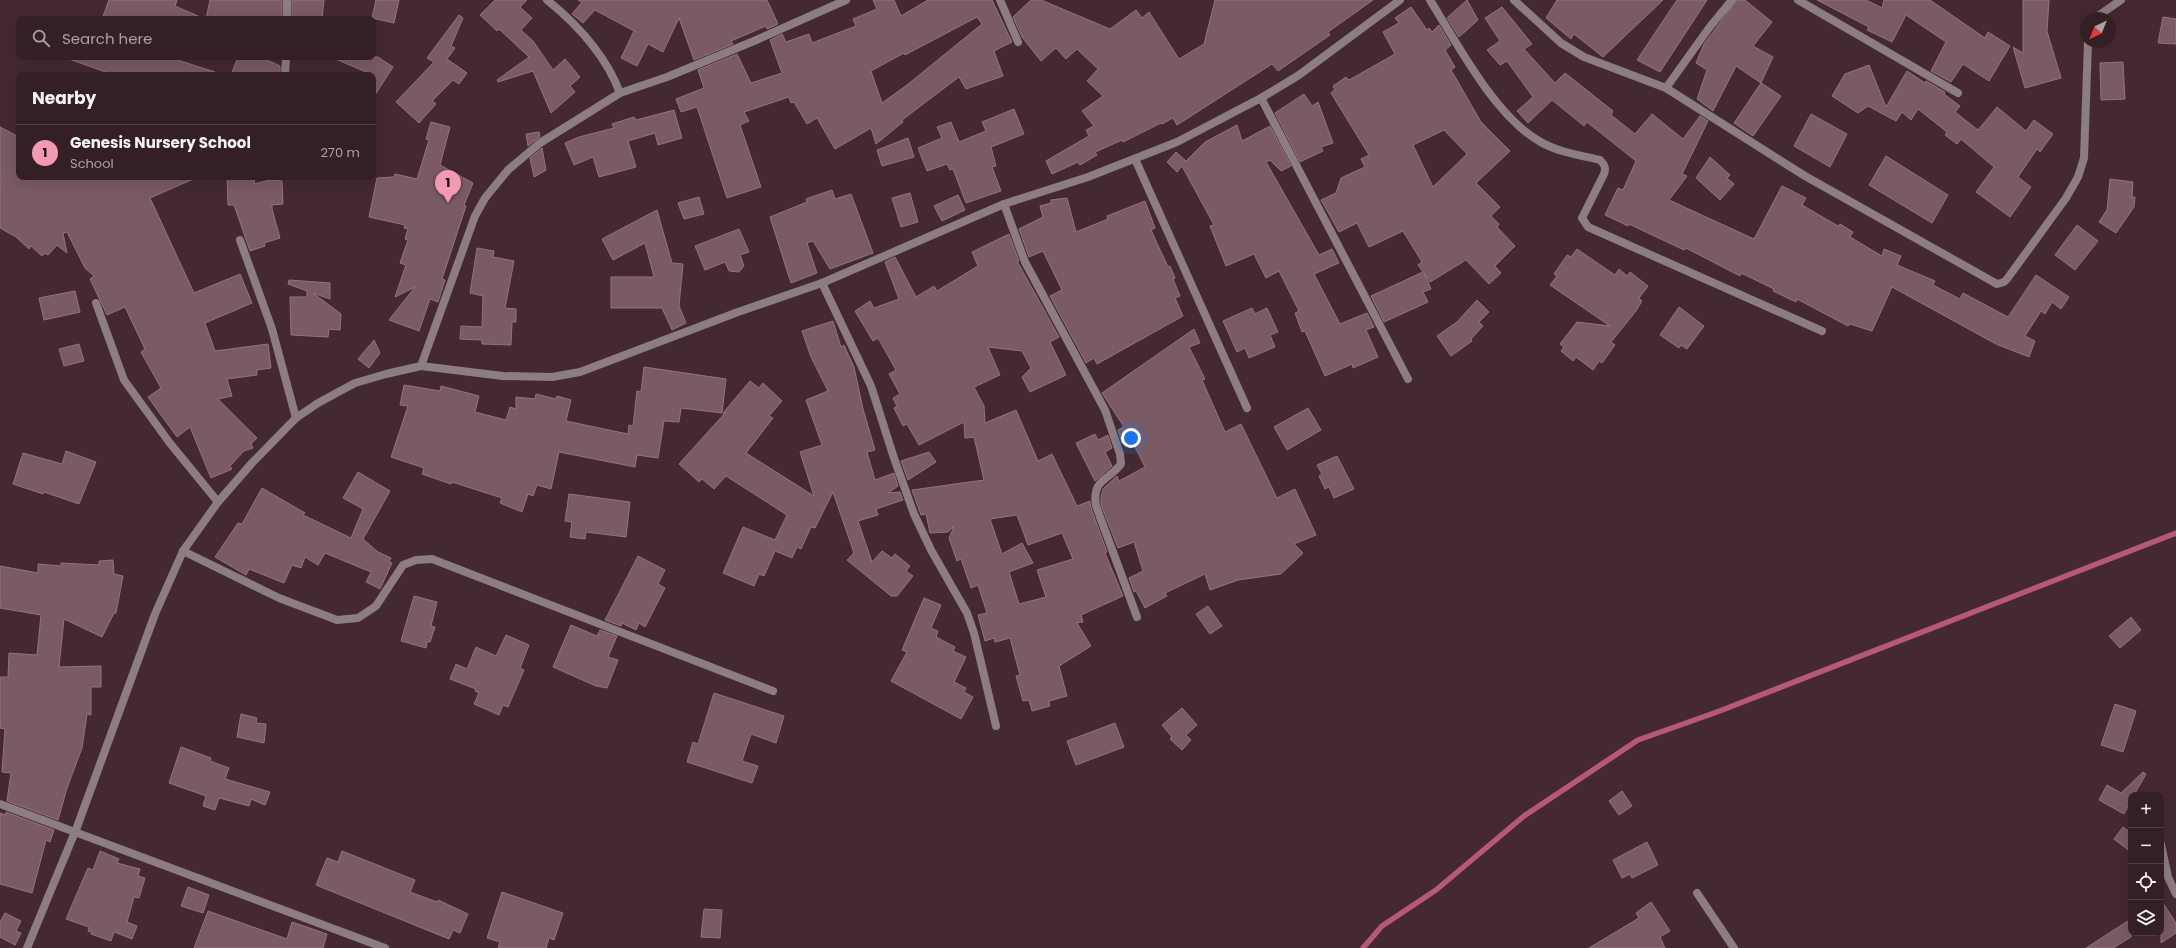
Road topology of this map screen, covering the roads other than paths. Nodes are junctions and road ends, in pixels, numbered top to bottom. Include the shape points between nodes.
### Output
1 (287, 0) edge
2 (547, 0) edge
3 (846, 0) edge
4 (1000, 0) edge
5 (1400, 0) edge
6 (1430, 0) edge
7 (1514, 0) edge
8 (1732, 0) edge
9 (1798, 0) edge
10 (2121, 0) edge
11 (2104, 12) edge
12 (287, 16) edge
13 (1018, 42) dead end
14 (2088, 48) edge
15 (286, 60) edge
16 (285, 72) edge
17 (1666, 88) junction
18 (620, 93) junction
19 (1958, 93) dead end
20 (1262, 98) junction
21 (1135, 160) junction
22 (1004, 204) junction
23 (240, 240) dead end
24 (822, 283) junction
25 (96, 303) dead end
26 (1822, 331) dead end
27 (421, 366) junction
28 (1408, 379) dead end
29 (1247, 408) dead end
30 (296, 418) junction
31 (218, 502) junction
32 (183, 551) junction
33 (1137, 618) dead end
34 (773, 691) dead end
35 (996, 726) dead end
36 (0, 804) edge
37 (74, 833) junction
38 (2164, 858) edge
39 (1697, 893) dead end
40 (2176, 894) edge
41 (27, 948) edge
42 (385, 948) edge
43 (1734, 948) edge

1 - 12 street
2 - 18 street via 594,46 613,74
3 - 18 street via 674,74
4 - 13 street
5 - 20 street via 1305,70
6 - 26 street via 1480,79 1518,125 1539,141 1566,152 1600,160 1604,164 1604,174 1582,218 1588,227
7 - 17 street via 1561,43 1584,57
8 - 17 street
9 - 19 street
10 - 11 street
14 - 17 street via 2084,158 2078,177 2066,198 2007,279 2000,284 1805,176
15 - 16 street
18 - 27 street via 540,143 508,170 485,198 467,235
20 - 21 street via 1177,142
20 - 28 street
21 - 22 street
21 - 29 street
22 - 24 street
22 - 33 street via 1025,262 1105,410 1120,454 1121,464 1099,483 1095,497 1096,506
23 - 30 street via 272,329
24 - 27 street via 580,372 552,377 503,376
24 - 35 street via 871,386 914,514 931,550 967,613
25 - 31 street via 124,380
27 - 30 street via 355,383
30 - 31 street
31 - 32 street
32 - 34 street via 279,598 337,620 358,618 376,606 403,565 416,560 432,559
32 - 37 street via 154,614
36 - 37 street
37 - 41 street
37 - 42 street
38 - 40 street via 2168,877
39 - 43 street

